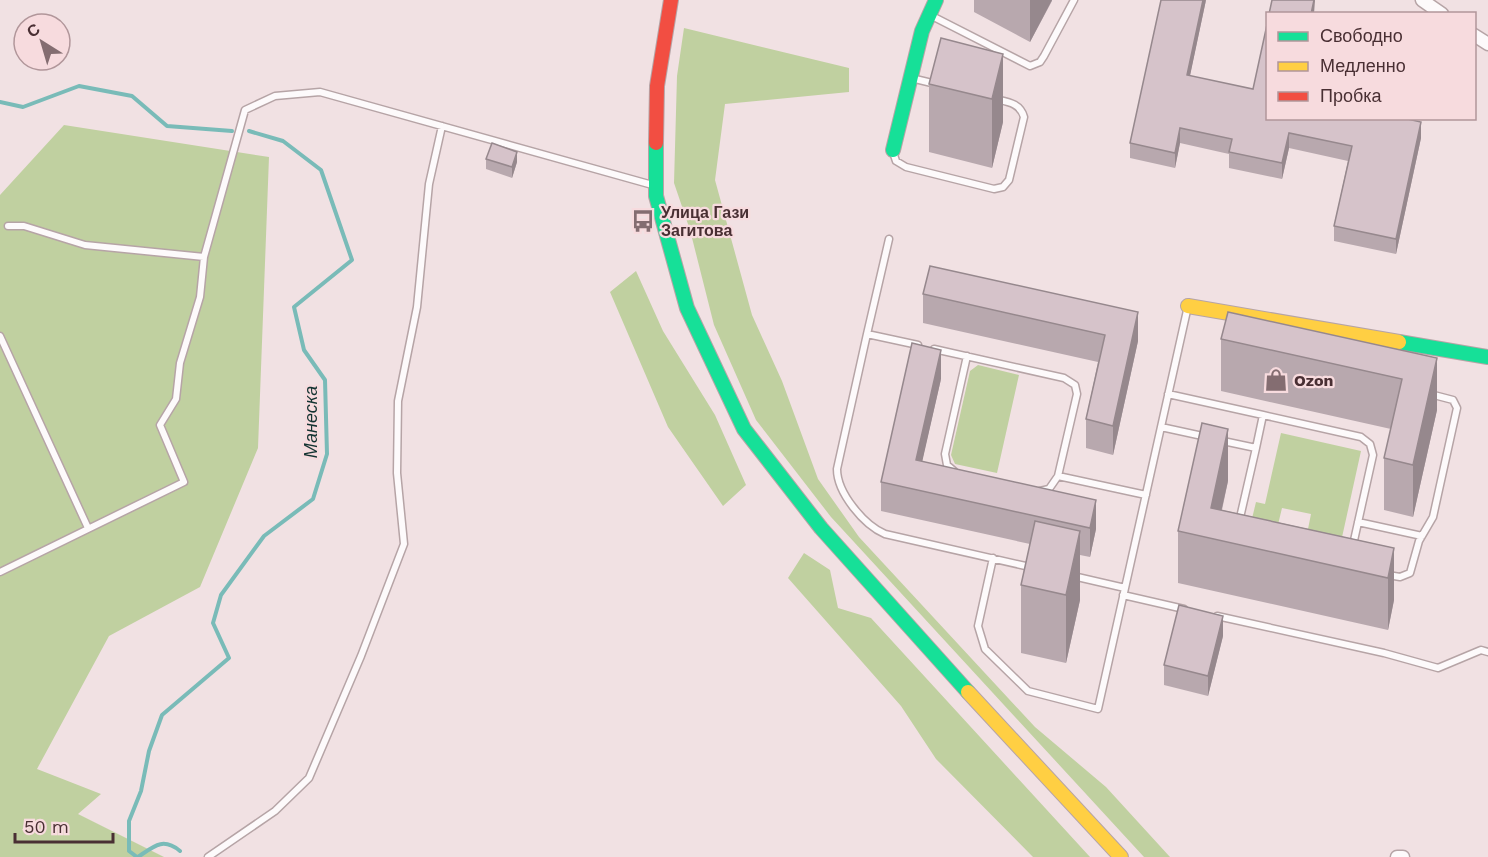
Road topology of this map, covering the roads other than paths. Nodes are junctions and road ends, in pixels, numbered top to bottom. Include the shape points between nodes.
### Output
1 (671, 0) edge
2 (936, 0) edge
3 (1074, 0) edge
4 (1422, 0) edge
5 (1439, 12) edge
6 (929, 15) junction
7 (910, 78) junction
8 (945, 87) edge
9 (985, 96) edge
10 (442, 126) junction
11 (892, 150) joint
12 (656, 186) junction
13 (8, 226) dead end
14 (889, 238) dead end
15 (204, 257) junction
16 (1188, 306) joint
17 (867, 334) junction
18 (0, 336) edge
19 (967, 356) junction
20 (1488, 357) edge
21 (1168, 394) junction
22 (1427, 394) edge
23 (1263, 415) junction
24 (1161, 427) junction
25 (1256, 448) junction
26 (957, 472) edge
27 (1058, 476) junction
28 (1027, 488) edge
29 (1146, 495) junction
30 (1358, 522) junction
31 (88, 528) junction
32 (1238, 528) edge
33 (1422, 536) junction
34 (1350, 555) edge
35 (993, 558) junction
36 (1037, 568) edge
37 (0, 572) edge
38 (1379, 573) edge
39 (1070, 575) edge
40 (1125, 588) junction
41 (1123, 595) junction
42 (1191, 610) edge
43 (1214, 615) edge
44 (1488, 652) edge
45 (208, 857) edge
46 (1121, 857) edge
47 (1397, 857) edge
48 (1403, 857) edge

1 - 12 main road via 657,86
2 - 6 main road
3 - 6 lane via 1040,62 1030,66
4 - 5 street
6 - 7 main road
7 - 8 lane
7 - 11 main road
9 - 11 lane via 1015,104 1024,117 1009,180 1003,187 994,189 906,167 896,161
10 - 12 lane
10 - 15 lane via 320,92 275,96 244,110
10 - 45 lane via 429,184 417,307 398,401 397,473 404,544 309,778 275,811
12 - 46 main road via 687,308 744,429 821,528
13 - 15 lane via 24,226 85,245
14 - 17 lane
15 - 31 lane via 200,297 180,363 176,399 160,425 184,482
16 - 20 main road
16 - 21 lane
17 - 19 lane
17 - 35 lane via 837,469 842,490 877,531
18 - 31 lane
19 - 26 lane via 945,454 947,465
19 - 27 lane via 1064,378 1075,385 1077,394
21 - 23 lane
21 - 24 lane
22 - 33 lane via 1453,400 1457,411 1433,517
23 - 25 lane
23 - 30 lane via 1361,437 1370,444 1373,455
24 - 25 lane
24 - 29 lane
25 - 32 lane
27 - 28 lane via 1049,489
27 - 29 lane
29 - 40 lane
30 - 33 lane
30 - 34 lane
31 - 37 lane
33 - 38 lane via 1410,573 1400,578
35 - 36 lane
35 - 41 lane via 978,626 981,642 1021,686 1043,696 1098,709
39 - 40 lane
40 - 41 lane
41 - 42 lane
43 - 44 lane via 1438,668 1481,650
47 - 48 street

